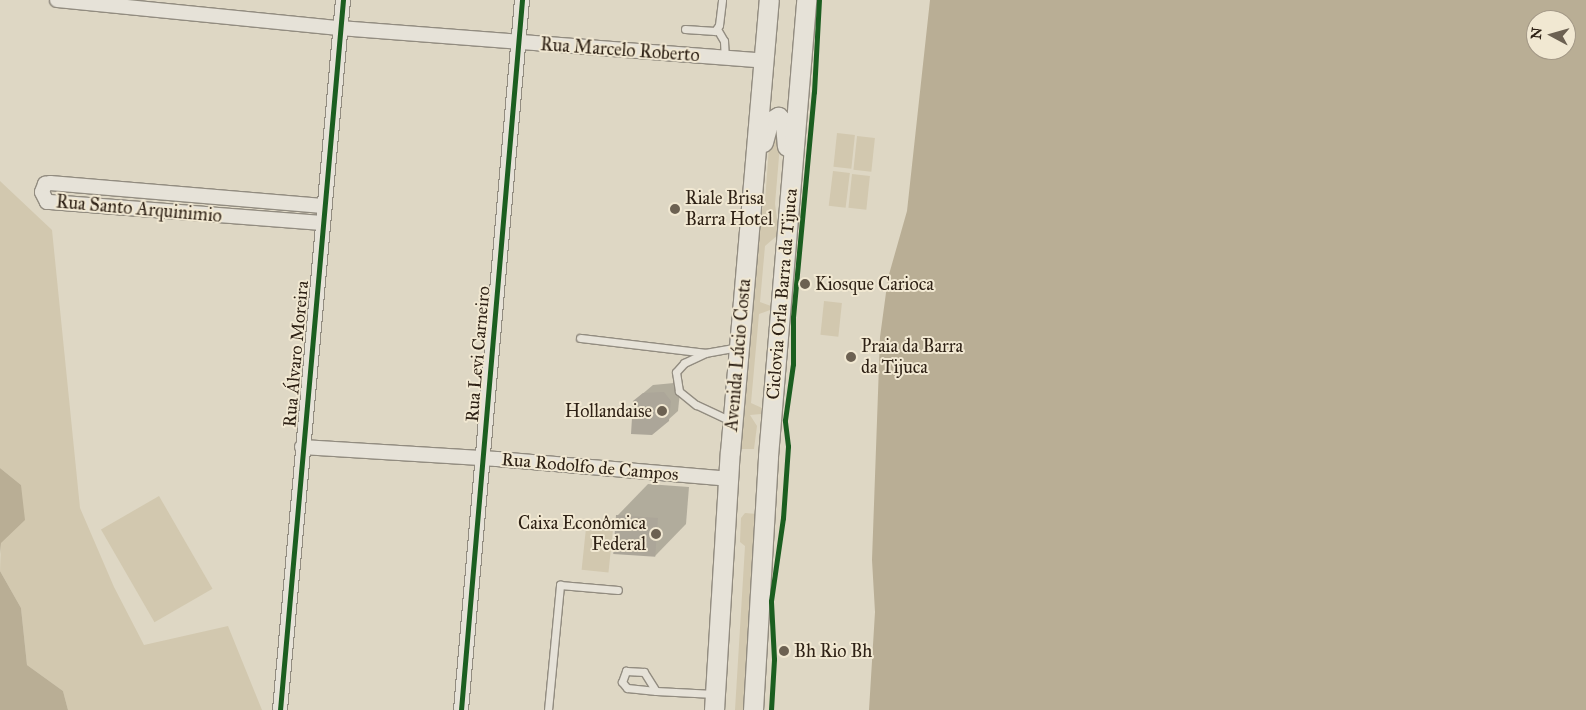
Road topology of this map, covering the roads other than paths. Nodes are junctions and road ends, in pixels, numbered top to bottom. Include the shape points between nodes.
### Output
1 (57, 0) edge
2 (342, 0) edge
3 (522, 0) edge
4 (722, 0) edge
5 (769, 0) edge
6 (806, 0) edge
7 (160, 6) edge
8 (340, 28) junction
9 (684, 29) dead end
10 (717, 29) junction
11 (519, 42) junction
12 (725, 58) junction
13 (765, 61) junction
14 (753, 180) junction
15 (790, 195) junction
16 (323, 206) junction
17 (322, 223) junction
18 (580, 338) dead end
19 (739, 347) junction
20 (705, 353) junction
21 (733, 423) junction
22 (302, 447) junction
23 (483, 458) junction
24 (728, 479) junction
25 (618, 590) dead end
26 (656, 691) junction
27 (714, 702) edge
28 (280, 710) edge
29 (461, 710) edge
30 (548, 710) edge
31 (752, 710) edge

1 - 7 street, Rua Marcelo Roberto
2 - 8 street, Rua Álvaro Moreira
3 - 11 street, Rua Levi Carneiro
4 - 10 lane
5 - 13 main road, Avenida Lúcio Costa
6 - 15 main road
7 - 8 street, Rua Marcelo Roberto
8 - 11 street, Rua Marcelo Roberto
8 - 16 street, Rua Álvaro Moreira
9 - 10 lane
10 - 12 lane via 724,41
11 - 12 street, Rua Marcelo Roberto
11 - 23 street, Rua Levi Carneiro
12 - 13 street, Rua Marcelo Roberto
13 - 14 main road, Avenida Lúcio Costa
14 - 15 main road via 768,123 778,117 786,124
14 - 19 main road, Avenida Lúcio Costa
15 - 31 main road via 768,456
16 - 17 street, Rua Álvaro Moreira
16 - 17 street, Rua Santo Arquinimio via 50,183 45,184 42,192 44,199 50,202
17 - 22 street, Rua Álvaro Moreira
18 - 20 lane
19 - 20 lane
19 - 21 main road, Avenida Lúcio Costa
20 - 21 lane via 684,363 676,372 679,391 696,405
21 - 24 main road, Avenida Lúcio Costa
22 - 23 street, Rua Rodolfo de Campos
22 - 28 street, Rua Álvaro Moreira
23 - 24 street, Rua Rodolfo de Campos
23 - 29 street, Rua Levi Carneiro
24 - 27 main road, Avenida Lúcio Costa
25 - 30 lane via 560,585
26 - 26 lane via 644,672 626,671 622,676 627,688
26 - 27 lane

